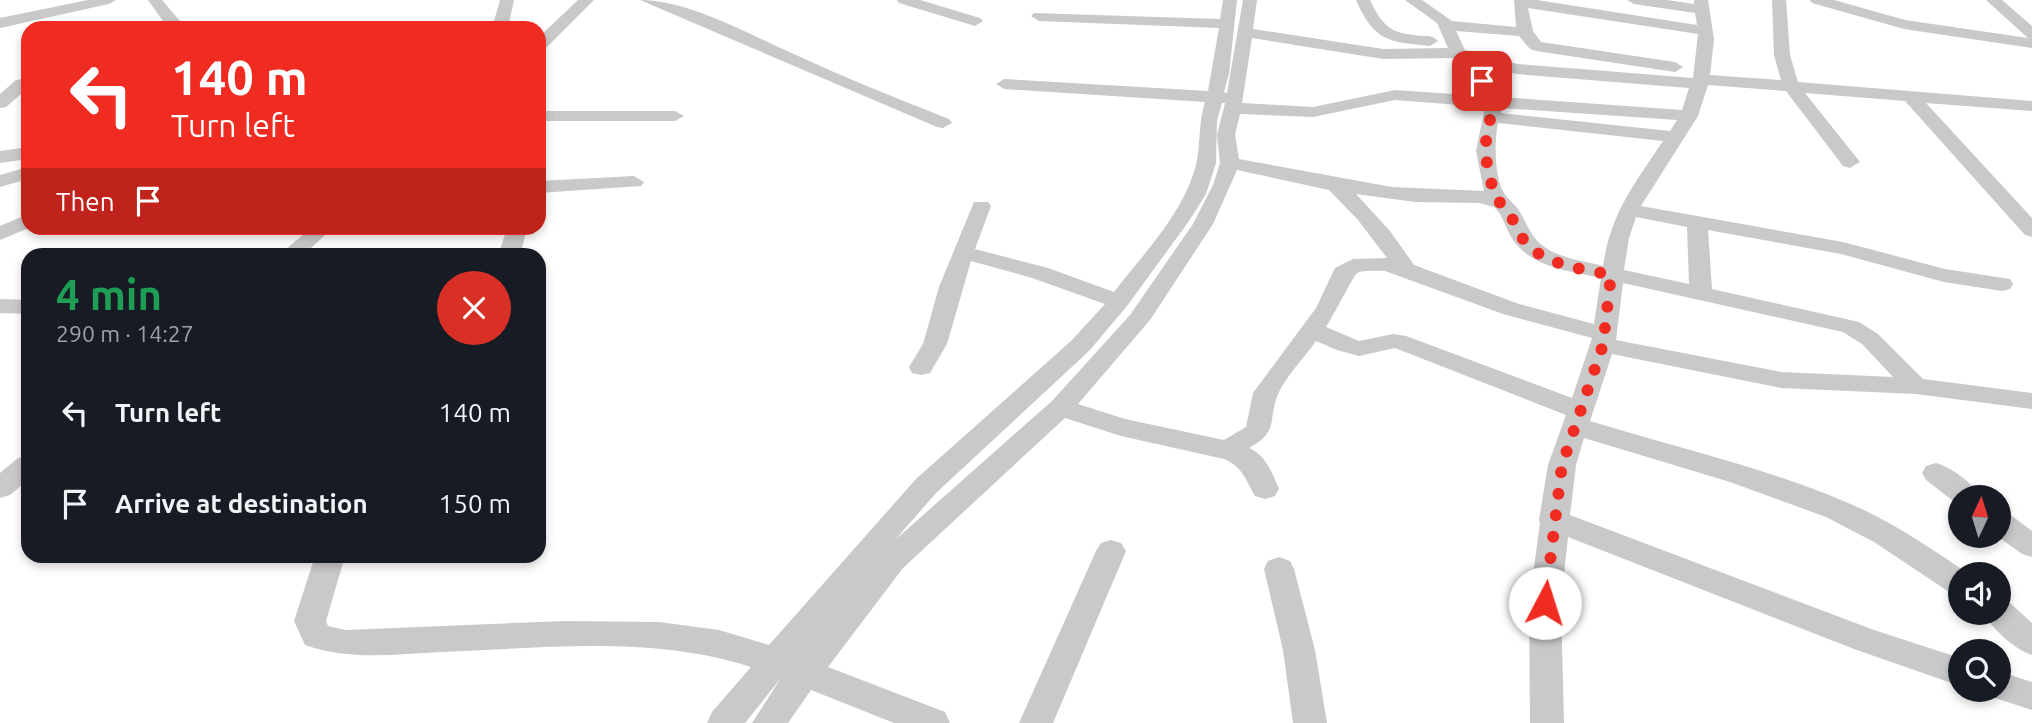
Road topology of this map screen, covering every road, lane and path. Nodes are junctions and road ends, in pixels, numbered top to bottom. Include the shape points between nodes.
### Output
1 (110, 0) edge
2 (155, 0) edge
3 (508, 0) edge
4 (587, 0) edge
5 (647, 0) edge
6 (904, 0) edge
7 (1230, 0) edge
8 (1250, 0) edge
9 (1363, 0) edge
10 (1412, 0) edge
11 (1634, 0) edge
12 (1779, 0) edge
13 (1817, 0) edge
14 (1993, 0) edge
15 (1521, 1) edge
16 (1702, 13) edge
17 (1441, 14) edge
18 (1039, 16) dead end
19 (169, 21) edge
20 (502, 21) edge
21 (975, 21) dead end
22 (0, 23) edge
23 (1236, 28) junction
24 (1525, 32) junction
25 (2032, 34) edge
26 (546, 39) edge
27 (2032, 43) edge
28 (1455, 48) junction
29 (1564, 51) junction
30 (1572, 74) junction
31 (1701, 78) junction
32 (1004, 83) dead end
33 (21, 85) edge
34 (1791, 86) junction
35 (1911, 97) junction
36 (1226, 99) junction
37 (0, 103) edge
38 (2032, 106) edge
39 (1581, 107) junction
40 (1493, 109) junction
41 (546, 116) edge
42 (675, 116) dead end
43 (1689, 116) junction
44 (943, 122) dead end
45 (1675, 137) junction
46 (21, 154) edge
47 (0, 157) edge
48 (1850, 162) dead end
49 (1230, 163) junction
50 (21, 175) edge
51 (0, 181) edge
52 (634, 182) dead end
53 (1336, 186) junction
54 (546, 187) edge
55 (1496, 200) junction
56 (981, 206) dead end
57 (1628, 210) junction
58 (1697, 222) junction
59 (21, 224) edge
60 (2032, 230) edge
61 (0, 234) edge
62 (314, 235) edge
63 (298, 248) edge
64 (962, 252) junction
65 (1406, 270) junction
66 (1611, 275) junction
67 (2002, 284) dead end
68 (1701, 295) junction
69 (1119, 300) junction
70 (0, 306) edge
71 (21, 307) edge
72 (1313, 330) junction
73 (1604, 340) junction
74 (921, 367) dead end
75 (1916, 386) junction
76 (2032, 401) edge
77 (1060, 407) junction
78 (1578, 418) junction
79 (1230, 451) junction
80 (21, 471) edge
81 (1936, 473) dead end
82 (1952, 485) edge
83 (0, 488) edge
84 (1265, 489) dead end
85 (1553, 520) junction
86 (2011, 531) edge
87 (2032, 546) edge
88 (1111, 551) dead end
89 (328, 563) edge
90 (1279, 569) dead end
91 (1948, 576) edge
92 (2011, 623) edge
93 (2032, 642) edge
94 (790, 667) junction
95 (1948, 668) edge
96 (2011, 689) edge
97 (2032, 696) edge
98 (724, 723) edge
99 (769, 723) edge
100 (933, 723) edge
101 (1036, 723) edge
102 (1310, 723) edge
103 (1548, 723) edge

1 - 22 street
2 - 19 street
3 - 20 street
4 - 26 street
5 - 44 street via 722,27
6 - 21 street
7 - 23 street
8 - 23 street
9 - 28 street via 1380,31
10 - 17 street
11 - 16 street
12 - 34 street via 1782,55
13 - 27 street via 1904,24
14 - 25 street
15 - 16 street
15 - 24 street
16 - 31 street
17 - 24 street
17 - 28 street
18 - 23 street
23 - 28 street via 1383,54
23 - 36 street
24 - 29 street via 1536,46
28 - 30 street via 1498,66
28 - 40 street via 1482,81
29 - 30 street
29 - 31 street
30 - 31 street
30 - 39 street
31 - 34 street
31 - 43 street
32 - 36 street
33 - 37 street
34 - 35 street
34 - 48 street
35 - 38 street
35 - 60 street
36 - 40 street via 1313,112 1395,95
36 - 49 street
36 - 69 street via 1205,143 1206,163 1196,194
39 - 40 street
39 - 43 street
40 - 45 street
40 - 55 street via 1484,144
41 - 42 street
43 - 45 street
45 - 57 street
46 - 47 street
49 - 53 street
49 - 77 street via 1203,223 1138,320
50 - 51 street
52 - 54 street
53 - 55 street via 1416,197
53 - 65 street via 1370,217
55 - 66 street via 1505,205 1521,236 1536,252
56 - 64 street
57 - 58 street
57 - 66 street
58 - 67 street via 1843,247 1944,275
58 - 68 street
59 - 61 street
62 - 63 street
64 - 69 street
64 - 74 street via 935,344
65 - 72 street via 1385,264 1353,266 1343,273
65 - 73 street
66 - 68 street
66 - 73 street
68 - 75 street via 1851,327 1870,339
69 - 94 street via 1080,346 926,486
70 - 71 street
72 - 78 street via 1362,349 1398,341
72 - 79 street via 1266,393 1258,430
73 - 75 street via 1781,380
73 - 78 street
75 - 76 street
77 - 79 street
77 - 94 street via 892,561
78 - 85 street via 1562,465
78 - 91 street via 1838,511
79 - 84 street via 1247,458
80 - 83 street
81 - 82 street
85 - 95 street
85 - 103 street via 1545,603
86 - 87 street
88 - 101 street
89 - 94 street via 310,621 316,636 346,643 659,635 719,643
90 - 102 street
92 - 93 street
94 - 98 street
94 - 99 street
94 - 100 street
96 - 97 street

